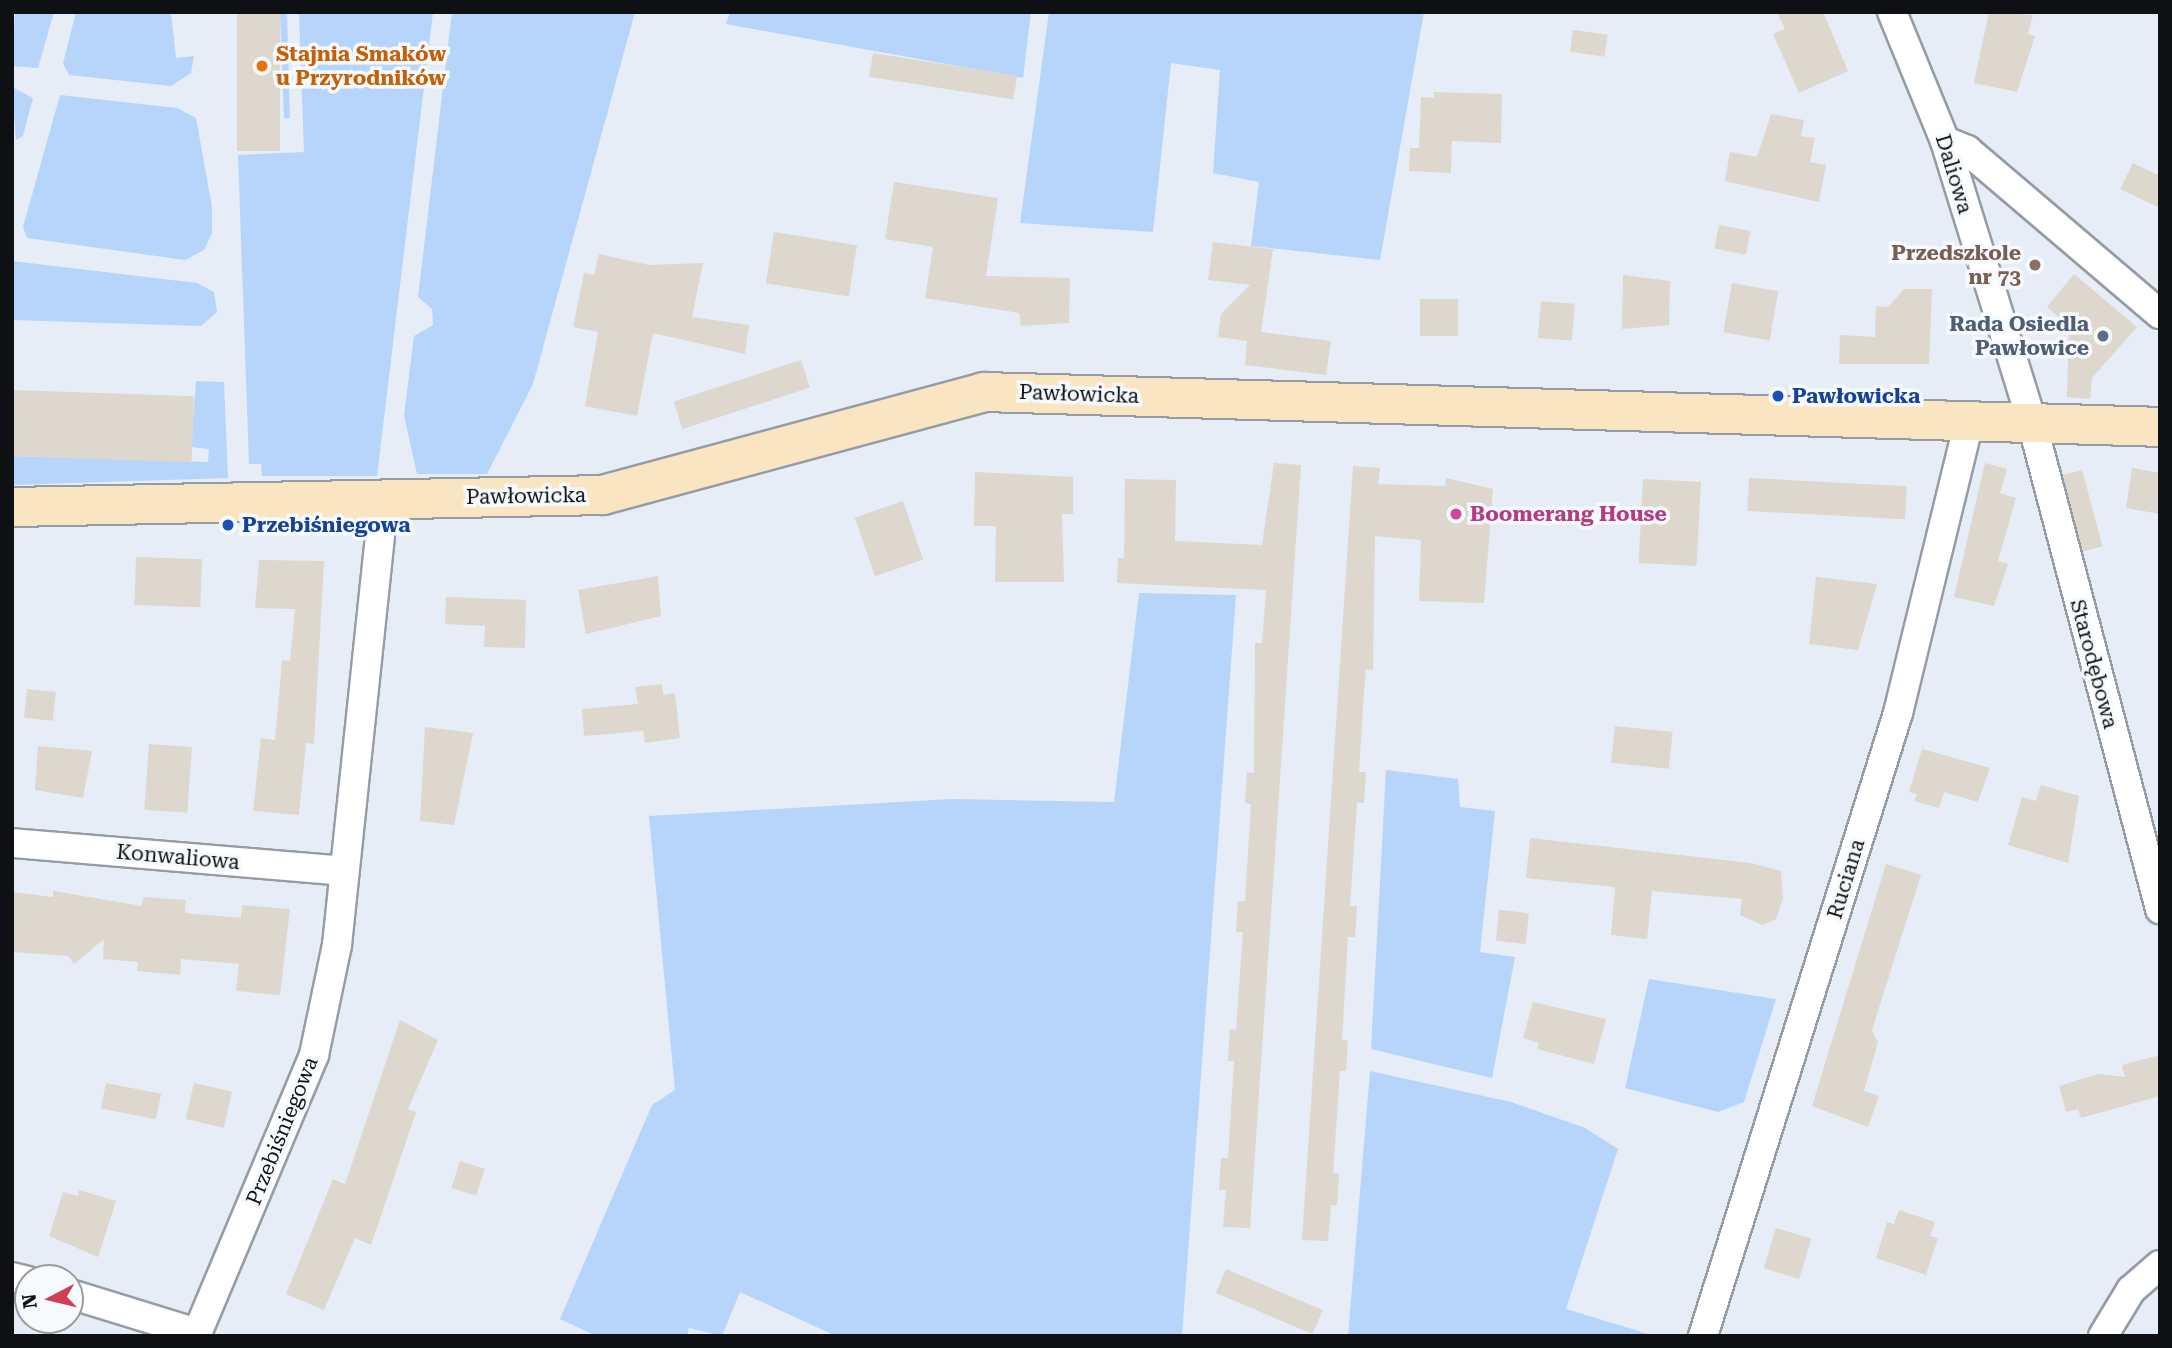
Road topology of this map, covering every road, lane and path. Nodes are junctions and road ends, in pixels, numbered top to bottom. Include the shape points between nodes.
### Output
1 (1892, 12) edge
2 (1945, 141) junction
3 (2160, 314) edge
4 (1970, 417) junction
5 (2031, 419) junction
6 (2160, 427) edge
7 (384, 500) junction
8 (12, 507) edge
9 (12, 844) edge
10 (344, 871) junction
11 (2160, 909) edge
12 (2160, 1265) edge
13 (84, 1298) edge
14 (196, 1334) edge
15 (1703, 1336) edge
16 (2103, 1336) edge

1 - 2 street, Daliowa
2 - 3 street via 1967,150
2 - 5 street, Daliowa
4 - 5 street, Pawłowicka
4 - 7 street, Pawłowicka via 980,392 603,495
4 - 15 street, Ruciana via 1898,713
5 - 6 street, Pawłowicka
5 - 11 street, Starodębowa
7 - 8 street, Pawłowicka
7 - 10 street, Przebiśniegowa
9 - 10 street, Konwaliowa
10 - 14 street, Przebiśniegowa via 337,945 314,1055
12 - 16 street via 2126,1297
13 - 14 street

